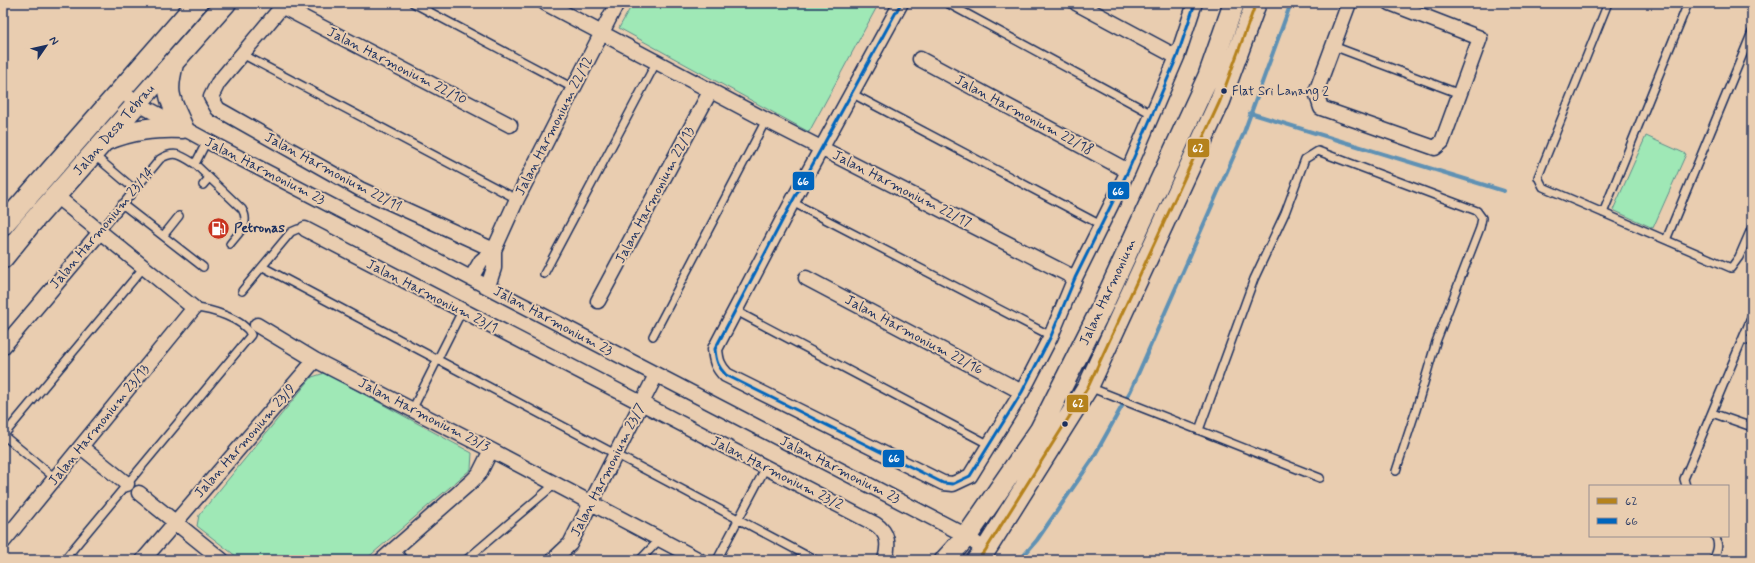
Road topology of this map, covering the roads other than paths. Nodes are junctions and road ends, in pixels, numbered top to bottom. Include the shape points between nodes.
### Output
1 (197, 3) edge
2 (226, 3) edge
3 (413, 3) edge
4 (545, 3) edge
5 (617, 3) edge
6 (901, 3) edge
7 (947, 3) edge
8 (1076, 3) edge
9 (1195, 3) edge
10 (1234, 3) edge
11 (1256, 3) edge
12 (1349, 3) edge
13 (1390, 3) edge
14 (1608, 3) edge
15 (1688, 3) edge
16 (284, 5) edge
17 (601, 32) junction
18 (1752, 32) edge
19 (1333, 46) junction
20 (242, 54) junction
21 (1177, 57) junction
22 (920, 59) dead end
23 (656, 61) junction
24 (173, 64) junction
25 (573, 88) junction
26 (121, 89) junction
27 (711, 90) junction
28 (850, 93) junction
29 (1460, 94) junction
30 (137, 103) junction
31 (1152, 114) junction
32 (766, 120) junction
33 (510, 125) dead end
34 (183, 128) junction
35 (208, 141) junction
36 (100, 147) junction
37 (821, 148) junction
38 (195, 164) junction
39 (1128, 171) junction
40 (209, 178) junction
41 (203, 185) dead end
42 (134, 189) junction
43 (56, 196) junction
44 (517, 199) junction
45 (792, 202) junction
46 (122, 204) junction
47 (1603, 213) junction
48 (179, 216) dead end
49 (1101, 224) junction
50 (3, 225) edge
51 (1752, 227) edge
52 (305, 229) joint
53 (100, 232) junction
54 (163, 236) junction
55 (1666, 240) junction
56 (230, 244) dead end
57 (494, 250) junction
58 (3, 258) edge
59 (144, 267) junction
60 (263, 267) junction
61 (203, 268) dead end
62 (544, 274) dead end
63 (471, 278) junction
64 (806, 278) dead end
65 (1075, 278) junction
66 (488, 286) junction
67 (242, 291) dead end
68 (598, 301) dead end
69 (194, 308) junction
70 (462, 311) junction
71 (736, 311) junction
72 (1752, 316) edge
73 (257, 325) dead end
74 (653, 336) dead end
75 (1051, 336) junction
76 (1743, 339) junction
77 (1752, 342) edge
78 (3, 347) edge
79 (315, 360) junction
80 (438, 360) junction
81 (656, 375) junction
82 (1088, 387) junction
83 (1022, 392) junction
84 (641, 404) junction
85 (412, 410) junction
86 (1712, 412) junction
87 (1752, 427) edge
88 (1199, 430) junction
89 (3, 436) edge
90 (990, 446) junction
91 (81, 447) junction
92 (492, 450) junction
93 (616, 454) junction
94 (766, 467) junction
95 (1396, 471) dead end
96 (55, 478) junction
97 (1320, 478) dead end
98 (127, 484) junction
99 (555, 484) junction
100 (1686, 485) edge
101 (139, 493) dead end
102 (592, 504) junction
103 (739, 519) junction
104 (175, 523) junction
105 (967, 536) junction
106 (1716, 537) edge
107 (660, 539) junction
108 (3, 542) edge
109 (395, 549) junction
110 (981, 556) edge
111 (64, 560) edge
112 (143, 560) edge
113 (222, 560) edge
114 (382, 560) edge
115 (404, 560) edge
116 (466, 560) edge
117 (553, 560) edge
118 (640, 560) edge
119 (699, 560) edge
120 (717, 560) edge
121 (816, 560) edge
122 (885, 560) edge
123 (945, 560) edge
124 (1713, 560) edge

1 - 26 main road, Jalan Desa Tebrau
2 - 24 main road, Jalan Desa Tebrau
3 - 25 lane
4 - 17 street, Jalan Harmonium 22/17
5 - 17 street, Jalan Harmonium 22/12
6 - 28 street
7 - 31 lane
8 - 21 street
9 - 21 street
10 - 105 main road, Jalan Harmonium via 1208,77 1088,334 1040,430
11 - 82 main road, Jalan Harmonium via 1220,101
12 - 19 street
13 - 29 street via 1480,38
14 - 47 lane via 1538,177 1543,187
15 - 47 lane
16 - 20 street
16 - 33 street, Jalan Harmonium 22/10
17 - 23 street, Jalan Harmonium 22/17
17 - 25 street, Jalan Harmonium 22/12
18 - 55 lane
19 - 29 lane
19 - 29 street via 1316,92 1320,108 1434,148 1442,142
20 - 44 lane
20 - 57 street, Jalan Harmonium 22/11 via 218,83 211,97 218,109 360,189
21 - 31 street
22 - 39 street, Jalan Harmonium 22/18
23 - 27 street, Jalan Harmonium 22/17
23 - 62 lane
24 - 30 main road, Jalan Desa Tebrau
24 - 34 main road via 168,84 169,96
25 - 44 street, Jalan Harmonium 22/12
26 - 30 street, Jalan Harmonium 23
26 - 50 main road, Jalan Desa Tebrau
27 - 32 street, Jalan Harmonium 22/17
27 - 68 street, Jalan Harmonium 22/13
28 - 37 street
28 - 49 lane
30 - 34 street, Jalan Harmonium 23
30 - 36 main road, Jalan Desa Tebrau
31 - 39 street
32 - 37 street, Jalan Harmonium 22/17
32 - 74 lane
34 - 35 street, Jalan Harmonium 23
34 - 36 main road via 140,129 124,133
35 - 38 lane
35 - 63 street, Jalan Harmonium 23
36 - 42 lane
36 - 43 main road, Jalan Desa Tebrau
37 - 45 street
37 - 65 street, Jalan Harmonium 22/17
38 - 40 lane
38 - 42 lane, Jalan Harmonium 23/14 via 180,155 168,154 160,159
39 - 49 street
40 - 41 lane
40 - 56 lane via 246,215 245,226
42 - 46 lane, Jalan Harmonium 23/14
43 - 53 street
43 - 58 main road, Jalan Desa Tebrau
44 - 57 street, Jalan Harmonium 22/12
45 - 71 street
45 - 75 lane
46 - 53 lane, Jalan Harmonium 23/14
46 - 54 lane
47 - 55 lane
48 - 54 lane
49 - 65 street
51 - 55 lane via 1739,257 1731,268
52 - 60 lane, Jalan Harmonium 23/1 via 294,230
52 - 70 street, Jalan Harmonium 23/1
53 - 59 street
53 - 78 street, Jalan Harmonium 23/14
54 - 61 lane
57 - 63 street, Jalan Harmonium 22/12 via 481,261
57 - 66 street, Jalan Harmonium 22/12 via 494,268
59 - 69 street
59 - 89 lane
60 - 67 lane, Jalan Harmonium 23/1
60 - 80 lane
63 - 66 street, Jalan Harmonium 23
64 - 83 street, Jalan Harmonium 22/16
65 - 75 street
66 - 81 street, Jalan Harmonium 23
69 - 91 street, Jalan Harmonium 23/13
69 - 98 lane via 209,309 245,325 251,335
70 - 80 lane
70 - 84 street, Jalan Harmonium 23/1
71 - 90 lane
71 - 90 street via 715,350 719,368 726,375 943,483 953,484 970,476
72 - 76 lane
73 - 79 street, Jalan Harmonium 23/3
75 - 83 street
76 - 77 lane
76 - 86 lane
79 - 85 street, Jalan Harmonium 23/3
79 - 104 street, Jalan Harmonium 23/9
80 - 85 lane
80 - 93 lane
81 - 84 street, Jalan Harmonium 23/7
81 - 105 street, Jalan Harmonium 23
82 - 88 lane
82 - 110 main road, Jalan Harmonium
83 - 90 street
84 - 93 street, Jalan Harmonium 23/7
84 - 94 street, Jalan Harmonium 23/2
85 - 92 street, Jalan Harmonium 23/3
86 - 87 lane
86 - 100 lane via 1684,480
88 - 95 lane via 1254,279 1285,213 1304,159 1318,151 1477,211 1482,218 1436,342
88 - 97 lane
89 - 96 lane
91 - 96 street, Jalan Harmonium 23/13
91 - 98 street
92 - 99 street, Jalan Harmonium 23/3
92 - 109 street via 479,474
93 - 102 street, Jalan Harmonium 23/7
93 - 103 lane
94 - 103 lane
94 - 122 street, Jalan Harmonium 23/2 via 881,528 888,544
96 - 108 street, Jalan Harmonium 23/13
98 - 111 lane
99 - 102 street, Jalan Harmonium 23/3
99 - 116 lane
101 - 104 street
102 - 107 street, Jalan Harmonium 23/3
102 - 117 street, Jalan Harmonium 23/7 via 570,544
103 - 120 lane
103 - 121 lane
104 - 112 street, Jalan Harmonium 23/9
104 - 113 street
105 - 110 street, Jalan Harmonium 23
105 - 123 main road, Jalan Harmonium
106 - 124 lane via 1717,551
107 - 118 lane
107 - 119 street, Jalan Harmonium 23/3
109 - 114 street
109 - 115 lane

